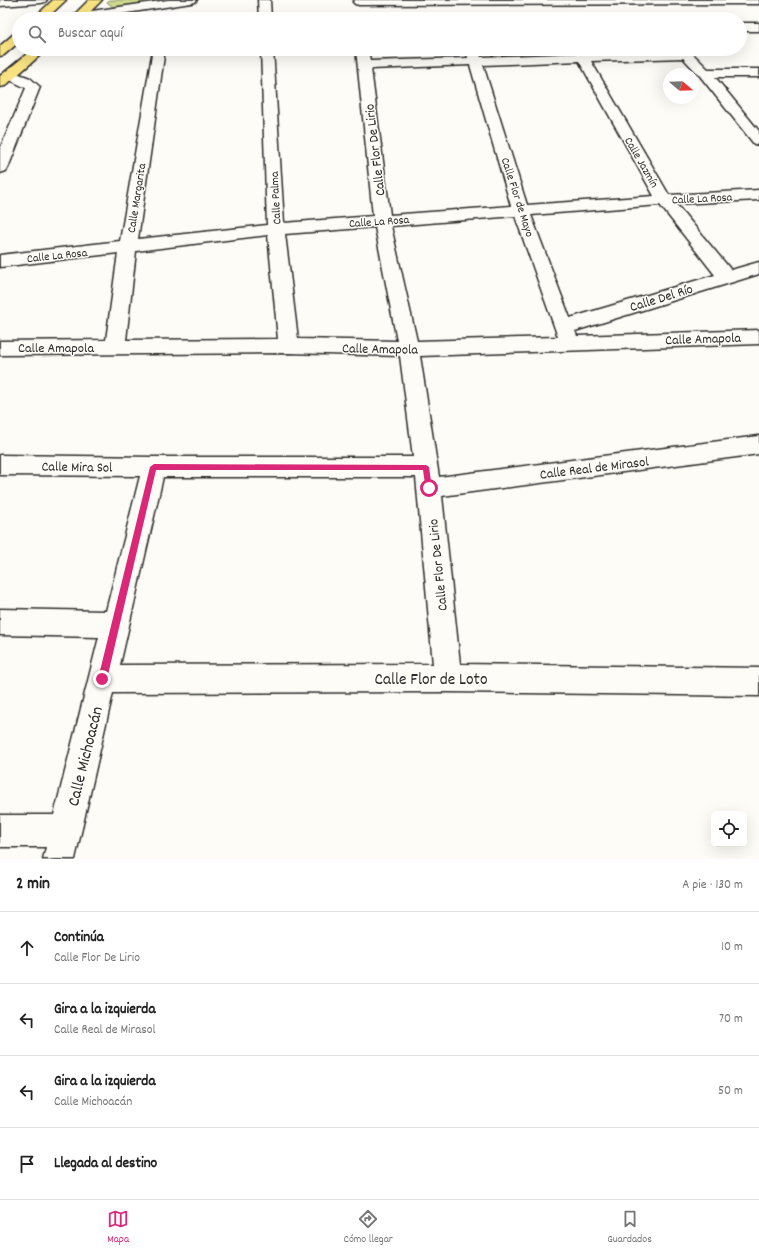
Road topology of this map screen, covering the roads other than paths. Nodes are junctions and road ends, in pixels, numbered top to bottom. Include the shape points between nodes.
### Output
1 (41, 0) edge
2 (96, 0) edge
3 (191, 0) edge
4 (264, 0) edge
5 (640, 0) edge
6 (759, 1) edge
7 (58, 2) edge
8 (0, 3) edge
9 (166, 4) junction
10 (359, 5) edge
11 (47, 12) edge
12 (70, 12) edge
13 (83, 12) edge
14 (115, 12) edge
15 (165, 12) edge
16 (265, 12) edge
17 (650, 12) edge
18 (747, 27) edge
19 (759, 27) edge
20 (12, 42) edge
21 (0, 52) edge
22 (33, 56) edge
23 (158, 56) edge
24 (267, 56) edge
25 (418, 56) edge
26 (474, 56) edge
27 (510, 56) edge
28 (616, 56) edge
29 (687, 56) edge
30 (363, 57) edge
31 (583, 58) junction
32 (759, 73) edge
33 (705, 74) junction
34 (6, 79) edge
35 (742, 120) junction
36 (759, 120) edge
37 (759, 141) edge
38 (0, 168) edge
39 (759, 195) edge
40 (664, 200) junction
41 (521, 211) junction
42 (382, 221) junction
43 (276, 229) junction
44 (128, 247) junction
45 (0, 261) edge
46 (759, 268) edge
47 (726, 277) junction
48 (567, 335) junction
49 (759, 337) edge
50 (289, 346) junction
51 (115, 347) junction
52 (0, 348) edge
53 (409, 349) junction
54 (759, 445) edge
55 (0, 465) edge
56 (154, 467) junction
57 (427, 478) junction
58 (0, 622) edge
59 (116, 624) junction
60 (448, 678) junction
61 (102, 679) junction
62 (759, 682) edge
63 (0, 831) edge
64 (62, 845) edge

1 - 8 street
2 - 13 main road
3 - 9 street
4 - 16 street
5 - 6 street
5 - 10 street
5 - 17 street
7 - 11 main road
7 - 12 main road
9 - 14 street
9 - 15 street
18 - 19 street
20 - 21 main road
22 - 34 main road
23 - 44 street, Calle Margarita
24 - 43 street, Calle Palma
25 - 30 street
26 - 41 street, Calle Flor de Mayo
27 - 31 street
28 - 31 street
29 - 33 street
30 - 42 street, Calle Flor De Lirio
31 - 40 street, Calle Jazmín
32 - 33 street
33 - 35 street
34 - 38 street via 25,81 33,87
35 - 36 street
35 - 37 street
39 - 40 street, Calle La Rosa
40 - 41 street, Calle La Rosa
40 - 47 street, Calle Jazmín
41 - 42 street, Calle La Rosa
41 - 48 street, Calle Flor de Mayo
42 - 43 street, Calle La Rosa
42 - 53 street, Calle Flor De Lirio
43 - 44 street, Calle La Rosa
43 - 50 street, Calle Palma
44 - 45 street, Calle La Rosa
44 - 51 street, Calle Margarita
46 - 47 street, Calle Del Río
47 - 48 street, Calle Del Río
48 - 49 street, Calle Amapola
48 - 53 street, Calle Amapola
50 - 51 street, Calle Amapola
50 - 53 street, Calle Amapola
51 - 52 street, Calle Amapola
53 - 57 street, Calle Flor De Lirio
54 - 57 street, Calle Real de Mirasol
55 - 56 street, Calle Mira Sol
56 - 57 street, Calle Real de Mirasol
56 - 59 street, Calle Michoacán
57 - 60 street, Calle Flor De Lirio
58 - 59 street
59 - 61 street, Calle Michoacán
60 - 61 street, Calle Flor de Loto
60 - 62 street, Calle Flor de Loto
61 - 64 street, Calle Michoacán
63 - 64 street

